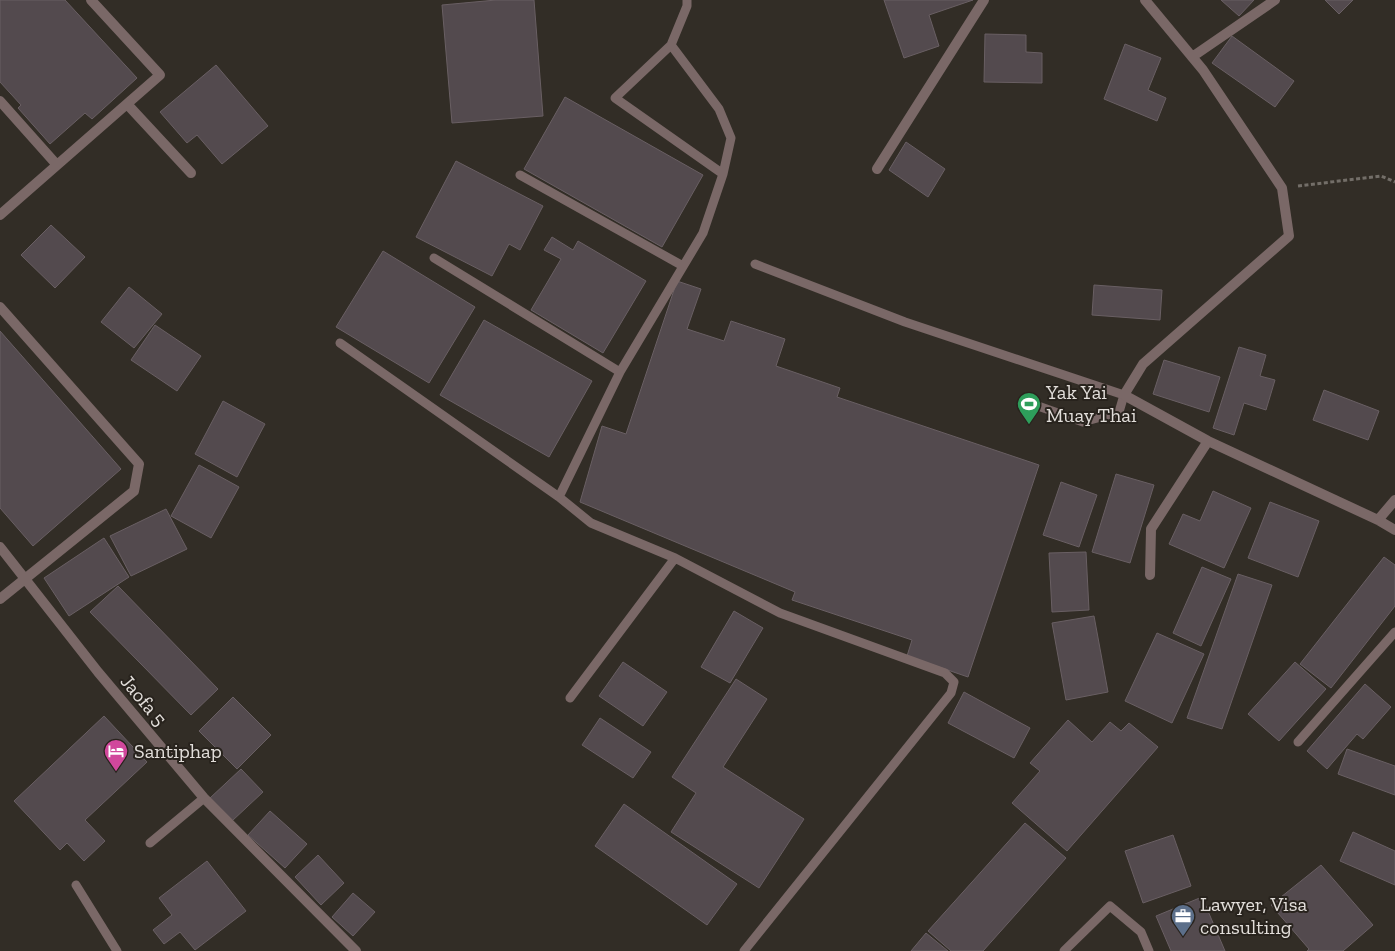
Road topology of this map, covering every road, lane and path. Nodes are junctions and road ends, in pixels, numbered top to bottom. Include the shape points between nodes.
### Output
1 (91, 0) edge
2 (687, 0) edge
3 (984, 0) edge
4 (1145, 0) edge
5 (1275, 0) edge
6 (671, 45) junction
7 (1192, 57) junction
8 (0, 101) edge
9 (127, 104) junction
10 (57, 165) junction
11 (877, 169) dead end
12 (192, 173) dead end
13 (723, 174) junction
14 (520, 175) dead end
15 (1395, 182) edge
16 (1282, 188) junction
17 (0, 215) edge
18 (434, 258) dead end
19 (755, 264) dead end
20 (683, 266) junction
21 (0, 307) edge
22 (340, 343) dead end
23 (620, 372) junction
24 (1124, 395) junction
25 (1024, 402) dead end
26 (1208, 441) junction
27 (559, 497) junction
28 (1395, 500) edge
29 (1378, 520) junction
30 (1395, 530) edge
31 (0, 547) edge
32 (675, 558) junction
33 (1150, 575) dead end
34 (24, 577) junction
35 (0, 599) edge
36 (1395, 632) edge
37 (570, 698) dead end
38 (1298, 742) dead end
39 (204, 798) junction
40 (150, 843) dead end
41 (76, 885) dead end
42 (117, 951) edge
43 (356, 951) edge
44 (744, 951) edge
45 (1064, 951) edge
46 (1149, 951) edge

1 - 9 street via 160,75
2 - 6 lane
3 - 11 street
4 - 7 street
5 - 7 street
6 - 13 lane via 719,109 731,138
6 - 13 lane via 616,98
7 - 16 street
8 - 10 street
9 - 10 street
9 - 12 street
10 - 17 street
13 - 20 lane via 703,233
14 - 20 lane
15 - 16 path via 1381,176
16 - 24 street via 1289,236 1143,364
18 - 23 lane
19 - 24 lane via 905,322
20 - 23 lane
21 - 34 street via 139,464 134,491
22 - 27 lane
23 - 27 lane
24 - 25 lane via 1119,412 1083,422
24 - 26 street
26 - 29 street
26 - 33 street via 1151,529
27 - 32 lane via 591,523
28 - 29 street
29 - 30 street
31 - 34 street, Jaofa 5
32 - 37 lane
32 - 44 lane via 780,613 944,673 954,682 952,693
34 - 35 street
34 - 39 street, Jaofa 5 via 98,672
36 - 38 lane
39 - 40 lane
39 - 43 street, Jaofa 5
41 - 42 lane
45 - 46 lane via 1110,906 1141,932

